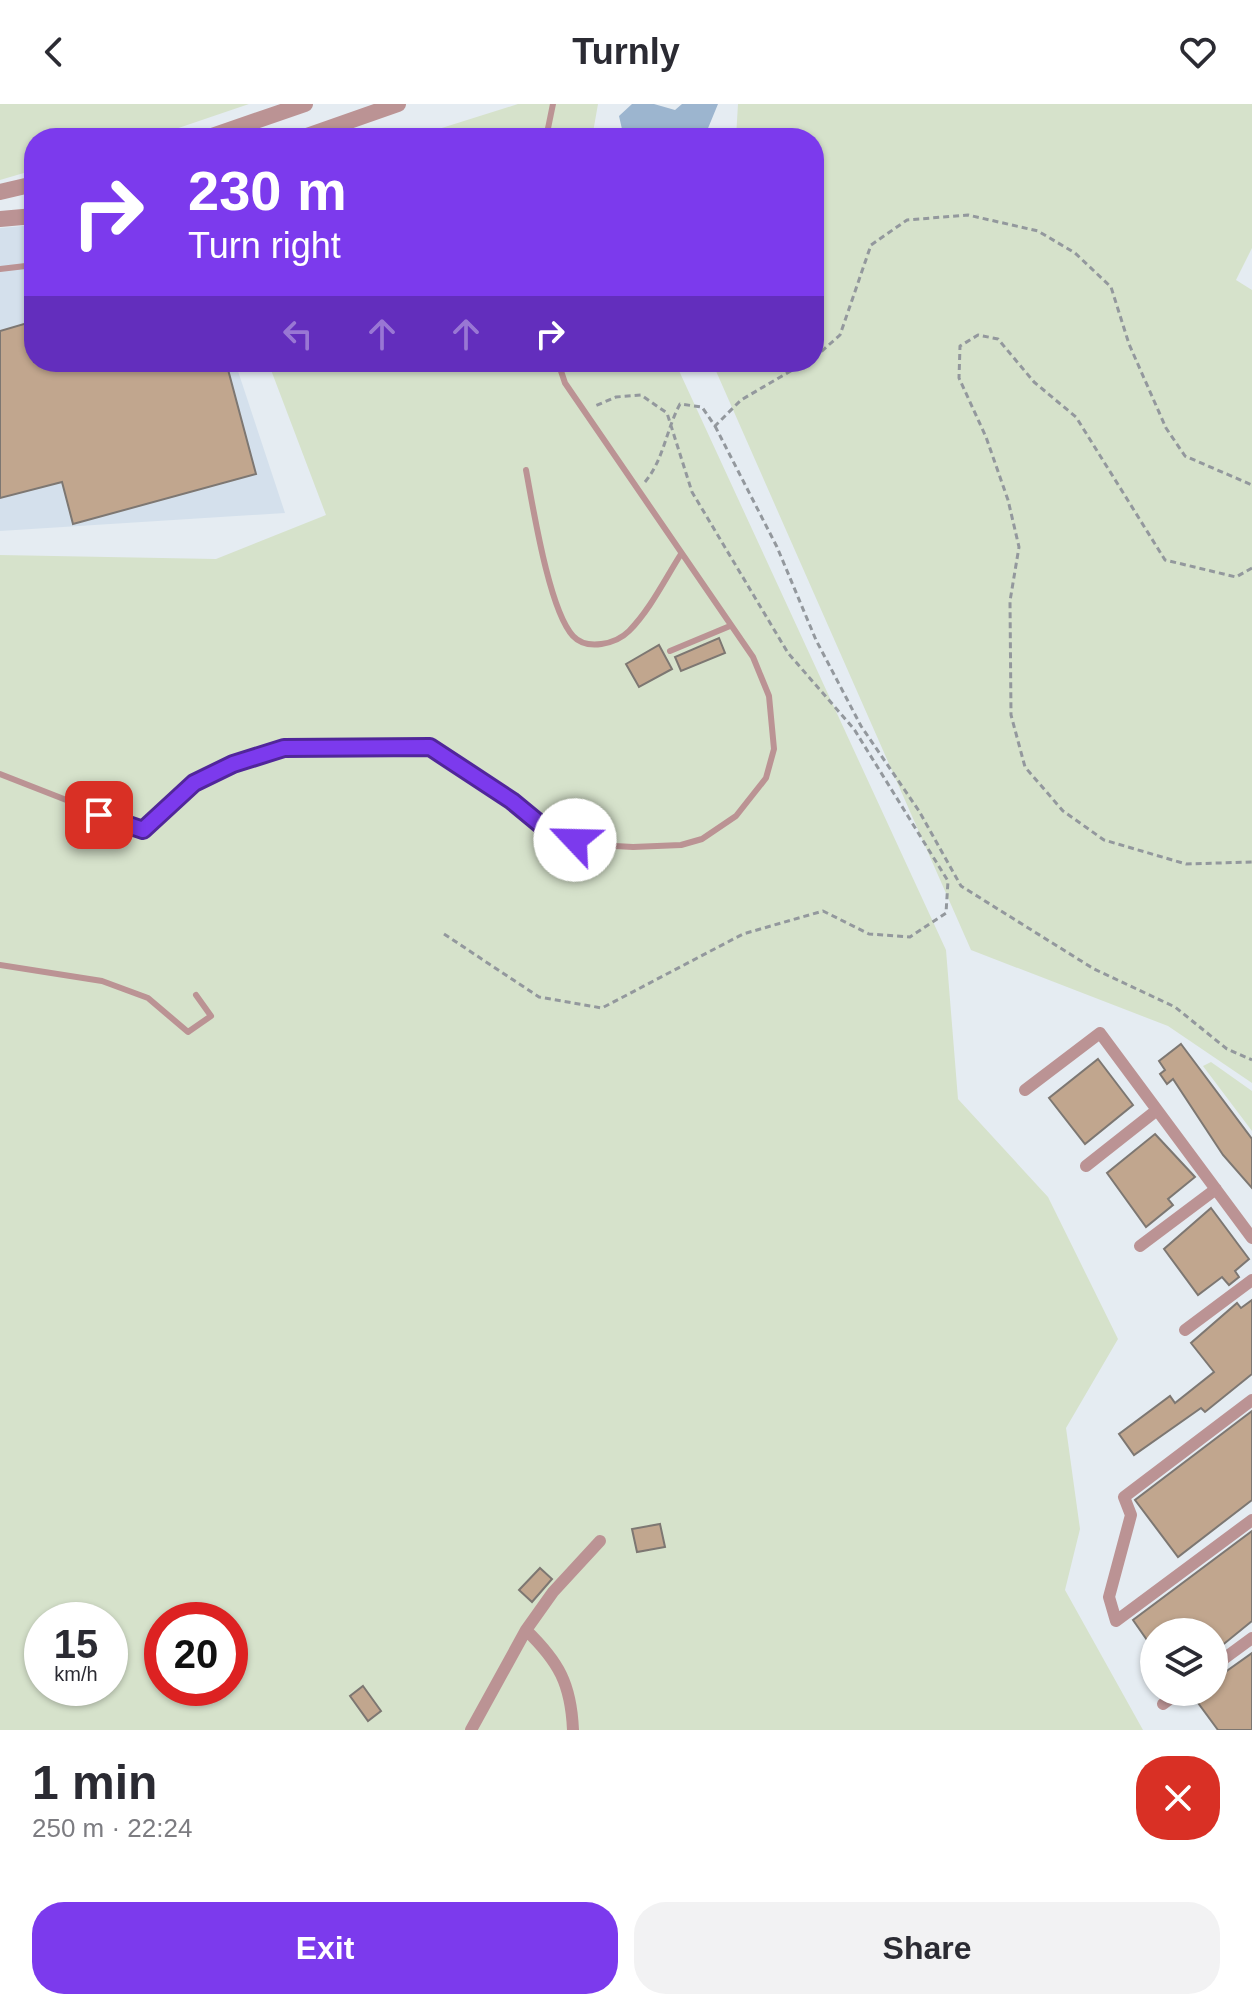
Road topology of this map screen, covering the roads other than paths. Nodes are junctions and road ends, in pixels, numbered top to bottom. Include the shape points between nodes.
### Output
1 (305, 104) edge
2 (398, 104) edge
3 (553, 104) edge
4 (235, 128) edge
5 (330, 128) edge
6 (548, 128) edge
7 (24, 186) edge
8 (0, 192) edge
9 (24, 217) edge
10 (0, 219) edge
11 (24, 266) edge
12 (0, 269) edge
13 (561, 372) edge
14 (526, 470) dead end
15 (681, 554) junction
16 (730, 626) junction
17 (670, 651) dead end
18 (0, 774) edge
19 (0, 965) edge
20 (196, 995) dead end
21 (1025, 1090) dead end
22 (1157, 1110) junction
23 (1086, 1166) dead end
24 (1216, 1189) junction
25 (1252, 1238) edge
26 (1140, 1246) dead end
27 (1252, 1280) edge
28 (1185, 1330) dead end
29 (1252, 1400) edge
30 (1252, 1520) edge
31 (600, 1541) dead end
32 (526, 1630) junction
33 (1252, 1638) edge
34 (1228, 1656) edge
35 (471, 1730) edge
36 (573, 1730) edge

1 - 4 street
2 - 5 street
3 - 6 lane
7 - 8 street
9 - 10 street
11 - 12 lane
13 - 15 lane
14 - 15 lane via 559,611 574,637 607,644 628,632
15 - 16 lane
16 - 17 lane
16 - 18 lane via 753,657 769,696 774,749 766,778 736,816 702,839 681,845 597,845 552,834 430,747 284,748 194,783 143,830
19 - 20 lane via 102,981 148,998 188,1032 211,1016
21 - 22 street via 1100,1033
22 - 23 street
22 - 24 street
24 - 25 street
24 - 26 street
27 - 28 street
29 - 30 street via 1124,1497 1131,1515 1109,1597 1116,1621
31 - 32 street
32 - 35 street
32 - 36 street via 551,1655 571,1695
33 - 34 street

